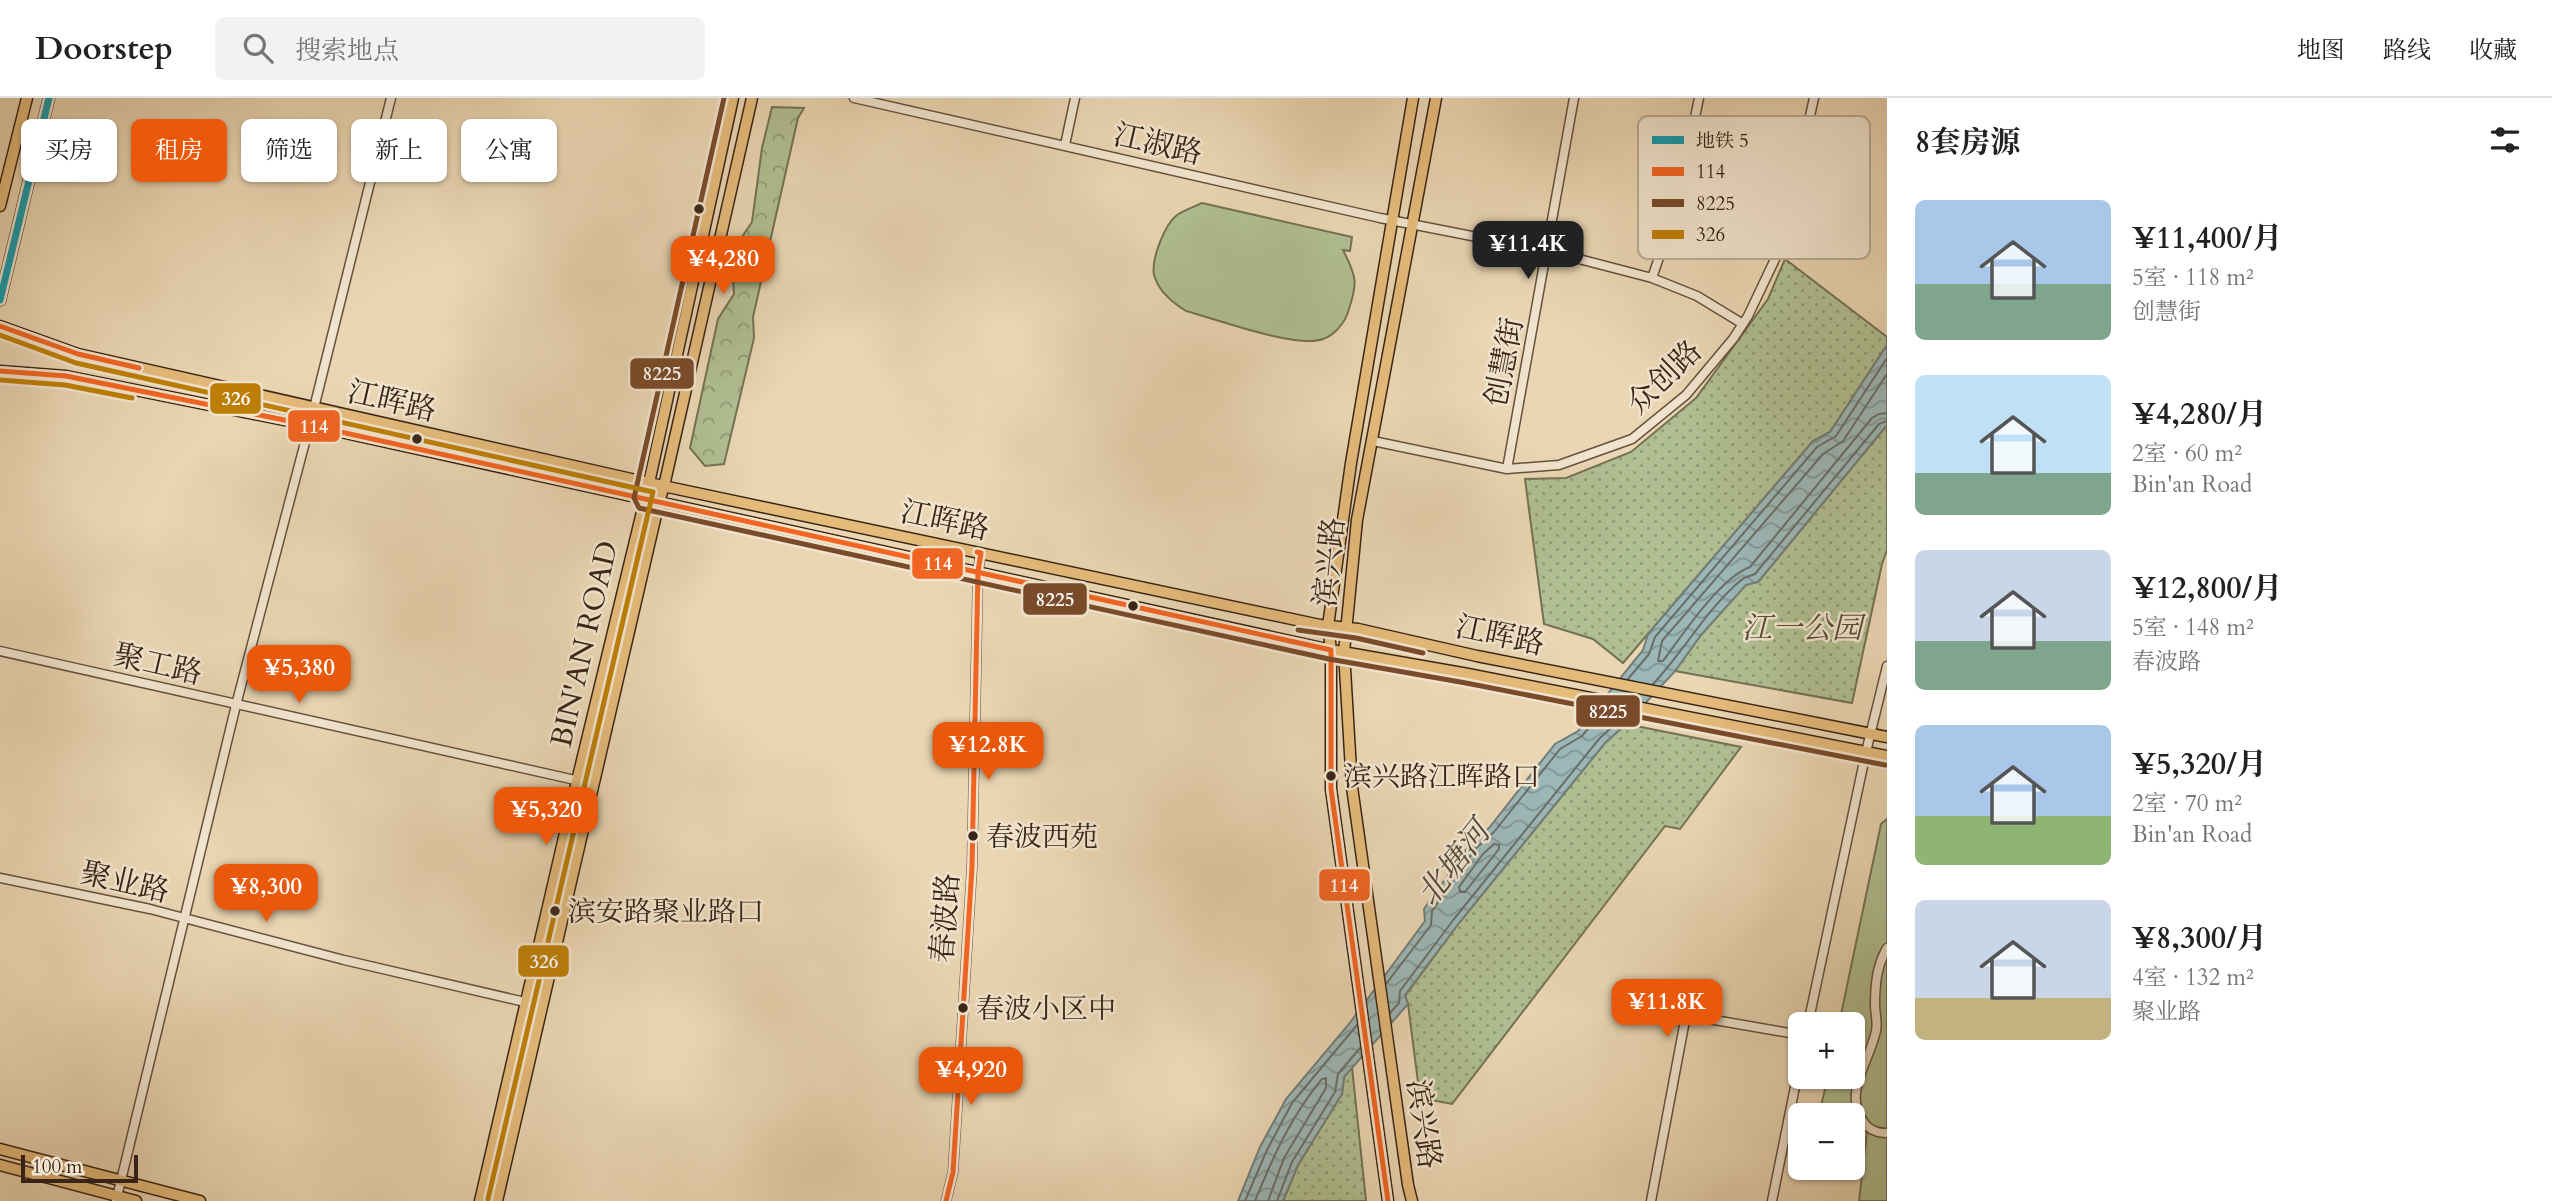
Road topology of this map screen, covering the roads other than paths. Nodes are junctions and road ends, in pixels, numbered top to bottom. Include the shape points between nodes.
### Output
1 (27, 98) edge
2 (48, 98) edge
3 (391, 98) edge
4 (733, 98) edge
5 (752, 98) edge
6 (854, 98) edge
7 (1075, 98) edge
8 (1413, 98) edge
9 (1436, 98) edge
10 (1574, 98) edge
11 (1699, 98) edge
12 (1814, 98) edge
13 (1695, 116) edge
14 (1810, 116) edge
15 (1065, 145) junction
16 (0, 206) edge
17 (1391, 220) junction
18 (1411, 223) junction
19 (1548, 251) junction
20 (1658, 259) edge
21 (1775, 259) edge
22 (1652, 278) junction
23 (0, 300) edge
24 (1743, 324) junction
25 (0, 326) edge
26 (0, 371) edge
27 (314, 408) junction
28 (309, 425) junction
29 (1373, 441) junction
30 (1507, 469) junction
31 (649, 483) junction
32 (664, 486) junction
33 (643, 500) junction
34 (659, 502) junction
35 (981, 553) junction
36 (978, 571) junction
37 (1328, 626) junction
38 (1346, 628) junction
39 (1331, 650) junction
40 (0, 651) edge
41 (1344, 652) junction
42 (1887, 666) edge
43 (236, 705) junction
44 (1871, 734) junction
45 (1887, 737) edge
46 (1866, 752) junction
47 (1887, 756) edge
48 (577, 781) junction
49 (593, 785) junction
50 (0, 878) edge
51 (184, 918) junction
52 (1887, 948) edge
53 (525, 1002) junction
54 (1811, 1012) edge
55 (1788, 1033) edge
56 (1795, 1089) edge
57 (1887, 1133) edge
58 (0, 1149) edge
59 (0, 1165) edge
60 (120, 1180) junction
61 (117, 1198) edge
62 (136, 1201) edge
63 (200, 1201) edge
64 (480, 1201) edge
65 (497, 1201) edge
66 (946, 1201) edge
67 (1388, 1201) edge
68 (1412, 1201) edge
69 (1651, 1201) edge
70 (1772, 1201) edge

1 - 16 main road
2 - 23 main road
3 - 27 street
4 - 31 main road, BIN'AN ROAD
5 - 32 main road, BIN'AN ROAD
6 - 15 street, 江淑路
7 - 15 street
8 - 17 main road, 滨兴路
9 - 18 main road, 滨兴路
10 - 19 street, 创慧街
11 - 13 street
12 - 14 street, 众创路
15 - 17 street, 江淑路
17 - 18 street, 江淑路
17 - 37 main road, 滨兴路
18 - 19 street, 江淑路
18 - 29 main road, 滨兴路
19 - 22 street, 江淑路
19 - 30 street, 创慧街
20 - 22 street
21 - 24 street, 众创路
22 - 24 street, 江淑路 via 1697,296
24 - 30 street, 众创路 via 1686,395 1632,439 1559,465
25 - 27 main road, 江晖路 via 78,354
26 - 28 main road, 江晖路 via 66,376
27 - 28 street
27 - 31 main road, 江晖路
28 - 33 main road, 江晖路
28 - 43 street
29 - 30 street, 众创路
29 - 38 main road, 滨兴路 via 1357,520
31 - 32 main road, 江晖路
31 - 33 main road, BIN'AN ROAD
32 - 34 main road, BIN'AN ROAD
32 - 35 main road, 江晖路
33 - 34 main road, 江晖路
33 - 48 main road, BIN'AN ROAD
34 - 36 main road, 江晖路
34 - 49 main road, BIN'AN ROAD
35 - 36 street, 春波路
35 - 37 main road, 江晖路
36 - 39 main road, 江晖路
36 - 66 street, 春波路 via 972,867 953,1172
37 - 38 main road, 江晖路
37 - 39 main road, 滨兴路
38 - 41 main road, 滨兴路
38 - 44 main road, 江晖路
39 - 41 main road, 江晖路
39 - 67 main road, 滨兴路 via 1331,789
40 - 43 street, 聚工路
41 - 46 main road, 江晖路
41 - 68 main road, 滨兴路 via 1352,787
42 - 44 street
43 - 48 street, 聚工路
43 - 51 street
44 - 45 main road, 江晖路
44 - 46 street
46 - 47 main road, 江晖路
46 - 54 street
48 - 49 street, 聚工路
48 - 53 main road, BIN'AN ROAD
49 - 65 main road, BIN'AN ROAD
50 - 51 street, 聚业路
51 - 53 street, 聚业路
51 - 60 street
52 - 57 street via 1877,975 1877,1029 1855,1097 1864,1125 1876,1133
53 - 64 main road, BIN'AN ROAD
55 - 69 street via 1686,1015
56 - 70 street
58 - 60 main road
59 - 61 main road
60 - 61 street
60 - 63 main road
61 - 62 main road

